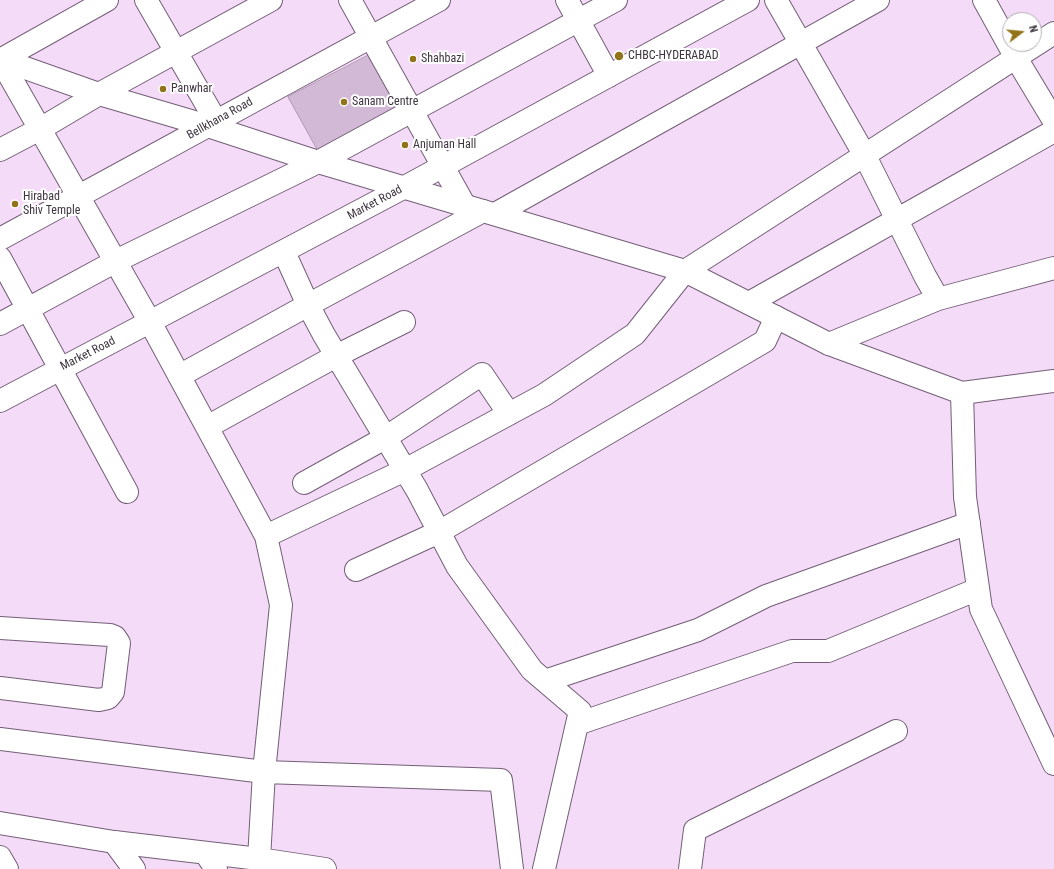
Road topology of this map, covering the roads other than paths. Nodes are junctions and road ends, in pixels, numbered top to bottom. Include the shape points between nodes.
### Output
1 (107, 0) edge
2 (146, 0) edge
3 (271, 0) edge
4 (350, 0) edge
5 (439, 0) edge
6 (567, 0) edge
7 (616, 0) edge
8 (748, 0) edge
9 (776, 0) edge
10 (878, 0) edge
11 (984, 0) edge
12 (578, 21) junction
13 (1054, 33) edge
14 (371, 37) junction
15 (800, 43) junction
16 (176, 52) junction
17 (1016, 58) junction
18 (0, 59) edge
19 (609, 76) junction
20 (99, 94) junction
21 (412, 110) junction
22 (1054, 121) edge
23 (212, 124) junction
24 (40, 129) junction
25 (1054, 131) edge
26 (0, 150) edge
27 (864, 154) junction
28 (318, 162) junction
29 (443, 166) junction
30 (403, 188) junction
31 (79, 196) junction
32 (481, 210) junction
33 (897, 220) junction
34 (0, 239) edge
35 (284, 252) junction
36 (0, 258) edge
37 (116, 261) junction
38 (1054, 268) edge
39 (685, 271) junction
40 (938, 299) junction
41 (749, 303) junction
42 (308, 305) junction
43 (28, 309) junction
44 (776, 317) junction
45 (150, 322) junction
46 (404, 322) dead end
47 (0, 324) edge
48 (829, 344) junction
49 (336, 356) junction
50 (60, 368) junction
51 (179, 376) junction
52 (1054, 381) edge
53 (962, 392) junction
54 (0, 400) edge
55 (509, 414) junction
56 (207, 427) junction
57 (385, 438) junction
58 (405, 470) junction
59 (304, 483) dead end
60 (127, 492) dead end
61 (969, 523) junction
62 (439, 532) junction
63 (266, 536) junction
64 (356, 570) dead end
65 (978, 589) junction
66 (0, 628) edge
67 (545, 681) junction
68 (0, 688) edge
69 (577, 724) junction
70 (896, 731) dead end
71 (0, 739) edge
72 (1054, 764) edge
73 (264, 772) junction
74 (0, 823) edge
75 (114, 842) junction
76 (0, 857) edge
77 (259, 859) junction
78 (211, 861) edge
79 (293, 867) edge
80 (7, 869) edge
81 (134, 869) edge
82 (325, 869) edge
83 (512, 869) edge
84 (544, 869) edge
85 (690, 869) edge

1 - 18 street
2 - 16 street
3 - 16 street
4 - 14 street
5 - 14 street, Bellkhana Road
6 - 12 street
7 - 12 street
8 - 19 street, Market Road
9 - 15 street
10 - 15 street
11 - 17 street
12 - 19 street
12 - 21 street
13 - 17 street
14 - 21 street
14 - 23 street, Bellkhana Road
15 - 27 street
15 - 32 street
16 - 20 street
16 - 23 street
17 - 22 street
17 - 27 street
18 - 20 street
18 - 24 street
19 - 29 street, Market Road
20 - 23 street
20 - 24 street
21 - 28 street
21 - 29 street
23 - 28 street
23 - 31 street, Bellkhana Road
24 - 26 street
24 - 31 street
25 - 33 street
27 - 33 street
27 - 39 street
28 - 30 street
28 - 37 street
29 - 30 street, Market Road
29 - 32 street
30 - 32 street
30 - 35 street, Market Road
31 - 34 street, Bellkhana Road
31 - 37 street
32 - 39 street
32 - 42 street
33 - 40 street
33 - 41 street
35 - 42 street
35 - 45 street, Market Road
36 - 43 street
37 - 43 street
37 - 45 street
38 - 40 street
39 - 41 street
39 - 55 street via 635,334 544,395
40 - 48 street
41 - 44 street
42 - 49 street
42 - 51 street
43 - 47 street
43 - 50 street
44 - 48 street
44 - 62 street via 764,341
45 - 50 street, Market Road
45 - 51 street
46 - 49 street
48 - 53 street
49 - 56 street
49 - 57 street
50 - 54 street, Market Road
50 - 60 street
51 - 56 street
52 - 53 street
53 - 61 street via 965,497
55 - 57 street via 482,374
55 - 58 street
56 - 63 street
57 - 58 street
57 - 59 street
58 - 62 street
58 - 63 street
61 - 65 street
61 - 67 street via 766,596 698,630
62 - 64 street
62 - 67 street via 457,566 532,670
63 - 73 street via 281,605
65 - 69 street via 828,651 792,651
65 - 72 street via 981,609
66 - 68 street via 110,634 119,642 113,692 108,698 98,700
67 - 69 street via 580,711
69 - 84 street
70 - 85 street via 695,830
71 - 73 street
73 - 77 street
73 - 83 street via 501,780
74 - 75 street
75 - 78 street
75 - 81 street
76 - 80 street
77 - 78 street
77 - 79 street
79 - 82 street

